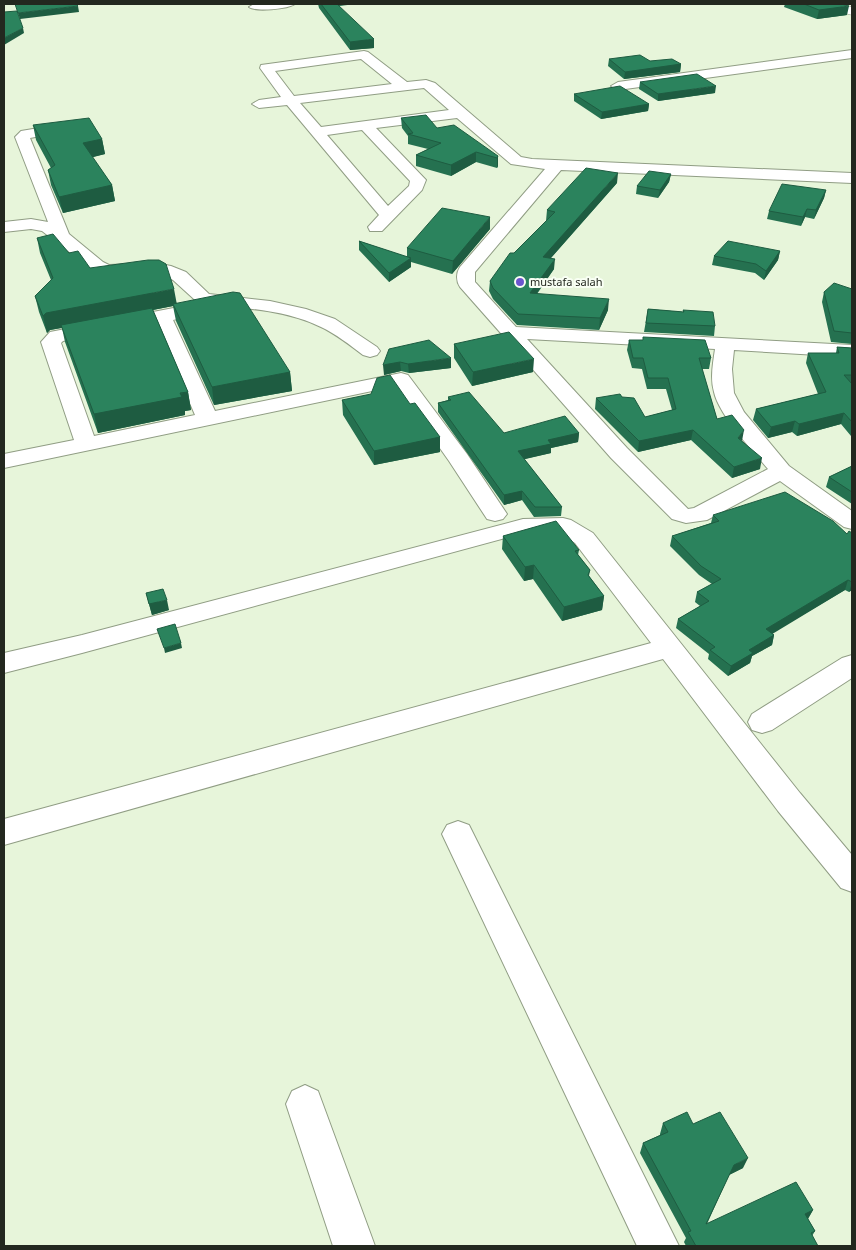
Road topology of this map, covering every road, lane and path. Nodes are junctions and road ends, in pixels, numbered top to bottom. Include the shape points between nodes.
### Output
1 (289, 4) edge
2 (823, 4) edge
3 (254, 6) dead end
4 (852, 12) edge
5 (852, 54) edge
6 (403, 86) junction
7 (618, 86) edge
8 (290, 100) junction
9 (259, 104) dead end
10 (461, 113) junction
11 (80, 126) edge
12 (365, 126) junction
13 (317, 132) junction
14 (556, 166) junction
15 (852, 178) edge
16 (387, 215) junction
17 (4, 227) edge
18 (376, 227) dead end
19 (61, 234) junction
20 (204, 299) junction
21 (162, 316) junction
22 (510, 332) junction
23 (725, 344) junction
24 (852, 351) edge
25 (370, 352) dead end
26 (207, 418) junction
27 (86, 443) junction
28 (4, 461) edge
29 (781, 471) junction
30 (495, 514) dead end
31 (852, 522) edge
32 (670, 648) junction
33 (4, 663) edge
34 (852, 665) edge
35 (762, 722) dead end
36 (4, 832) edge
37 (458, 834) dead end
38 (852, 878) edge
39 (305, 1104) dead end
40 (354, 1246) edge
41 (658, 1246) edge

1 - 3 street
2 - 4 main road
5 - 7 street
6 - 8 street
6 - 8 street via 364,55 266,68
6 - 10 street via 430,86
8 - 9 street
8 - 13 street
10 - 12 street
10 - 14 street via 516,161
11 - 19 street via 22,137
12 - 13 street
12 - 16 street via 418,180 416,187
13 - 16 street
14 - 15 street
14 - 22 street via 466,270 466,283
16 - 18 street
17 - 19 street via 42,225
19 - 20 street via 103,269 174,271
20 - 21 street via 202,306 194,310
20 - 25 street via 252,303 309,316 342,331
21 - 26 street
21 - 27 street via 56,336 51,342
22 - 23 street
22 - 29 street via 619,453 680,514 699,515
23 - 24 street
23 - 29 street via 724,393 735,414
26 - 27 street
26 - 30 street via 401,379
27 - 28 street
29 - 31 street
32 - 33 street via 584,538 563,525 543,525 523,526
32 - 36 street
32 - 38 street
34 - 35 street
37 - 41 street
39 - 40 street

